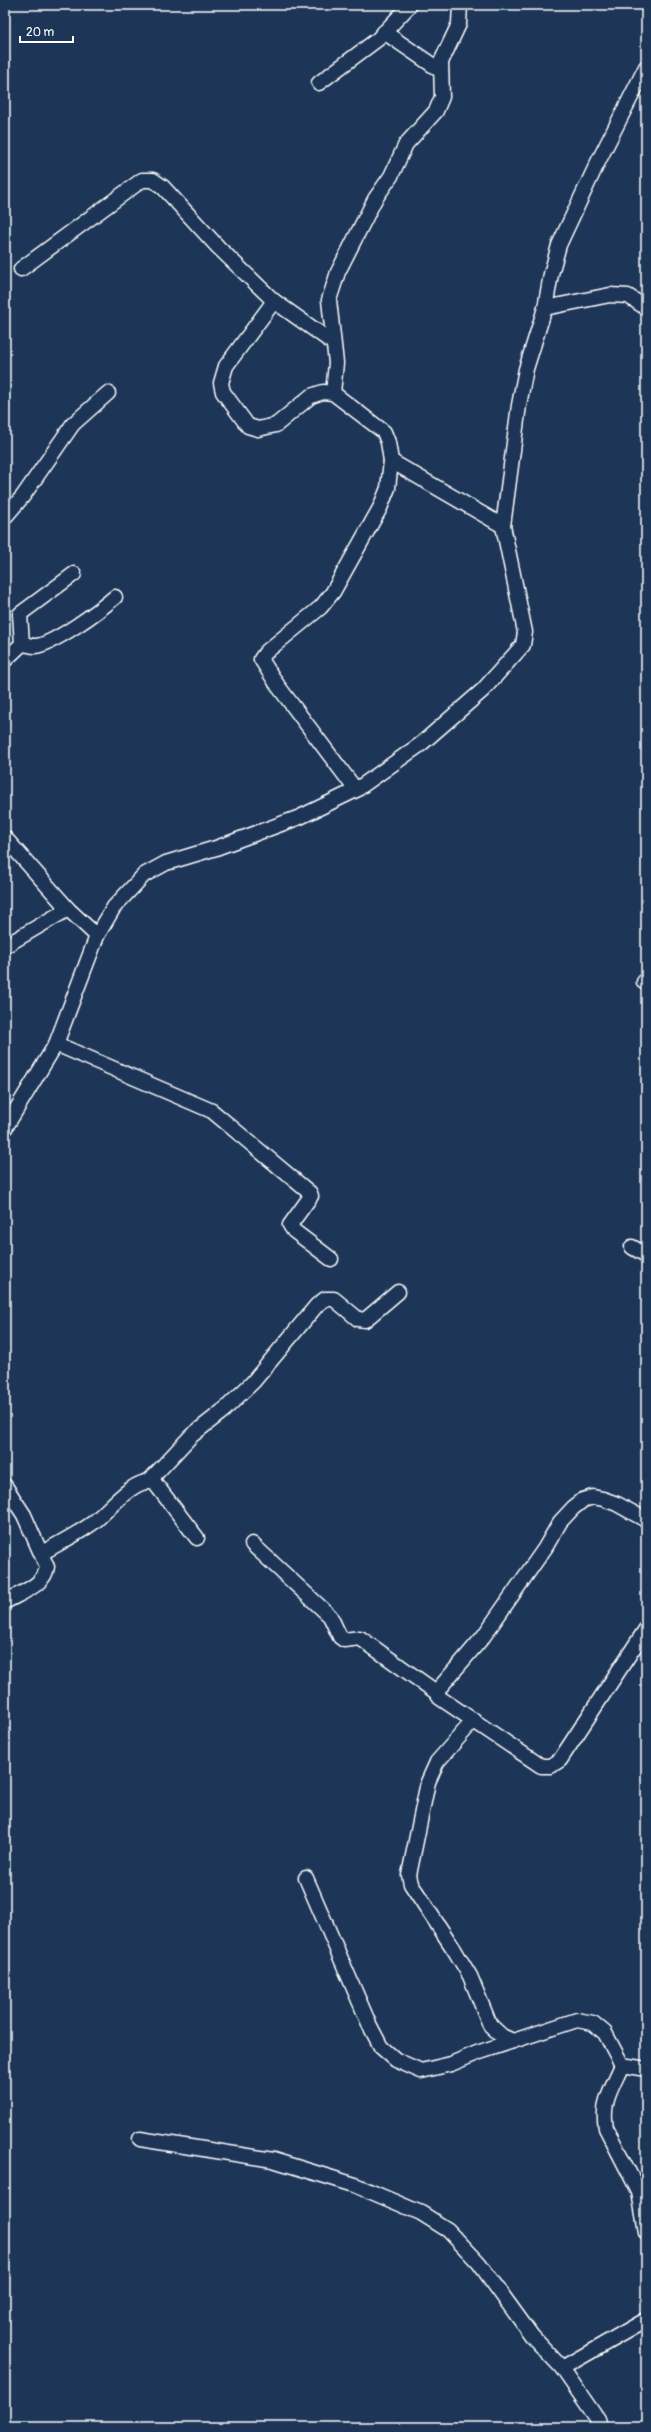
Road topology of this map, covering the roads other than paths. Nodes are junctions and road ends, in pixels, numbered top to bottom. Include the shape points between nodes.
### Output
1 (410, 5) edge
2 (460, 5) edge
3 (384, 32) junction
4 (646, 68) edge
5 (440, 71) junction
6 (319, 83) dead end
7 (21, 269) dead end
8 (274, 301) junction
9 (545, 308) junction
10 (646, 308) edge
11 (332, 342) junction
12 (108, 393) dead end
13 (334, 393) junction
14 (390, 461) junction
15 (5, 517) edge
16 (503, 526) junction
17 (74, 574) dead end
18 (115, 598) dead end
19 (22, 644) junction
20 (5, 660) edge
21 (356, 790) junction
22 (5, 838) edge
23 (68, 909) junction
24 (97, 936) junction
25 (5, 946) edge
26 (56, 1044) junction
27 (7, 1119) edge
28 (632, 1247) dead end
29 (646, 1255) edge
30 (331, 1259) dead end
31 (398, 1292) dead end
32 (149, 1481) junction
33 (5, 1486) edge
34 (646, 1520) edge
35 (197, 1538) dead end
36 (252, 1544) dead end
37 (42, 1553) junction
38 (5, 1602) edge
39 (646, 1629) edge
40 (436, 1692) junction
41 (474, 1720) junction
42 (306, 1878) dead end
43 (513, 2041) junction
44 (622, 2064) junction
45 (646, 2069) edge
46 (140, 2139) dead end
47 (646, 2232) edge
48 (646, 2320) edge
49 (562, 2368) junction
50 (600, 2427) edge

1 - 3 street
2 - 5 street via 459,24
3 - 5 street
3 - 6 street
4 - 9 street via 559,245
5 - 11 street via 442,97 436,111 406,144 338,272 329,300
7 - 8 street via 142,180 153,180 163,187 218,247
8 - 11 street
8 - 13 street via 226,366 221,383 223,392 248,426 258,429 276,425 311,396 323,392
9 - 10 street via 610,295 628,296
9 - 16 street via 526,369 519,405
11 - 13 street via 336,363
12 - 15 street via 73,424 23,496
13 - 14 street via 384,432
14 - 16 street
14 - 21 street via 388,488 380,508 333,592 321,607 266,652 261,659 278,686
16 - 21 street via 525,632 523,645 483,690 421,744
17 - 19 street via 20,614
18 - 19 street via 88,620 56,637 35,646
19 - 20 street
21 - 24 street via 300,818 166,863 144,875 114,907
22 - 23 street
23 - 24 street
23 - 25 street
24 - 26 street
26 - 27 street
26 - 30 street via 212,1111 310,1193 311,1196 290,1225 294,1231
28 - 29 street
31 - 32 street via 366,1320 358,1319 334,1298 325,1299 317,1304 253,1382 192,1436
32 - 35 street via 154,1482
32 - 37 street via 134,1487 94,1522
33 - 37 street via 24,1516
34 - 40 street via 617,1504 593,1497 583,1500 573,1508 560,1522 545,1548 483,1637
36 - 40 street via 330,1616 340,1637 344,1640 360,1638
37 - 38 street via 48,1567 42,1580
39 - 41 street via 560,1760 551,1766 541,1766
40 - 41 street via 440,1698
41 - 43 street via 437,1762 428,1782 409,1875 411,1884 470,1976 490,2025 502,2036
42 - 43 street via 370,2026 381,2047 396,2060 421,2071 451,2064
43 - 44 street via 577,2020 593,2023 605,2034
44 - 45 street
44 - 47 street via 603,2108 604,2118 606,2128 639,2192
46 - 49 street via 273,2160 355,2185 421,2213 448,2230 479,2263 532,2336
48 - 49 street
49 - 50 street via 598,2420

